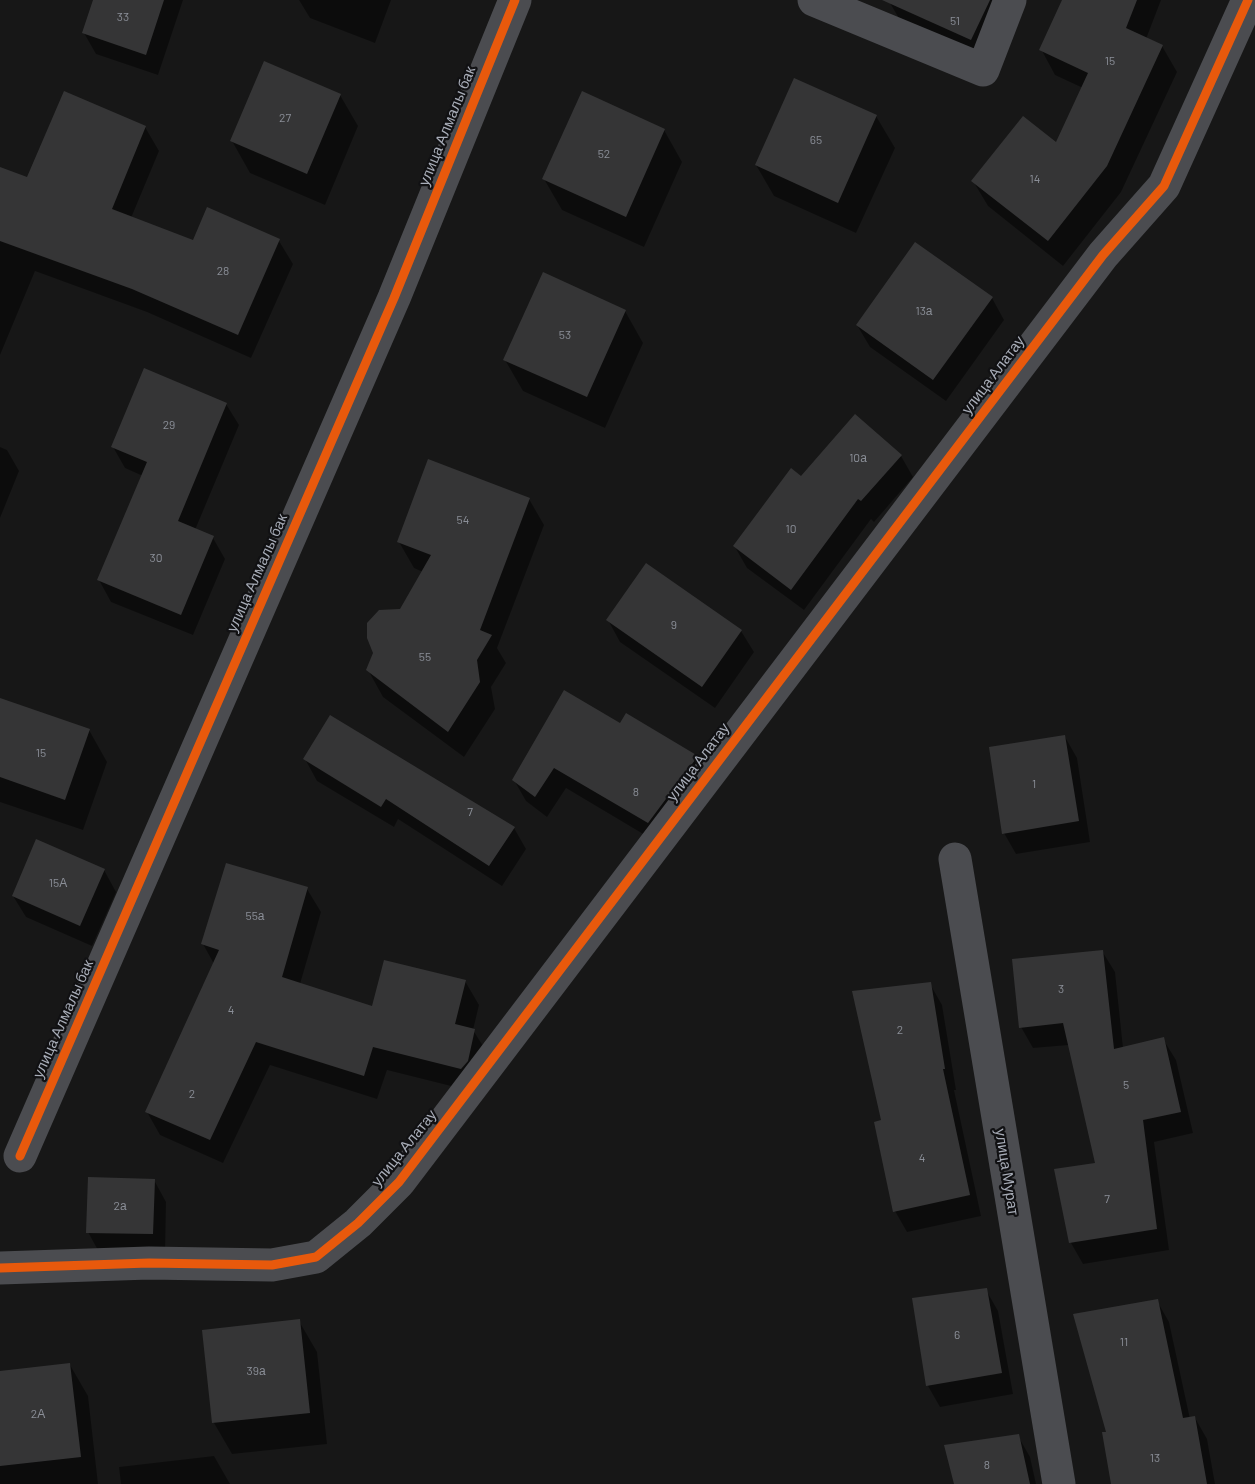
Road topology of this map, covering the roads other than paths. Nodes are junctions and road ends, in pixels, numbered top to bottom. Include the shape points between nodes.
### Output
1 (514, 0) edge
2 (814, 0) edge
3 (1010, 0) edge
4 (1248, 0) edge
5 (956, 859) dead end
6 (20, 1156) dead end
7 (0, 1268) edge
8 (1059, 1484) edge

1 - 6 street, улица Алмалы бак via 394,298
2 - 3 street via 983,70
4 - 7 street, улица Алатау via 1164,186 1103,255 399,1182 358,1223 315,1257 272,1265 149,1263
5 - 8 street, улица Мурат

